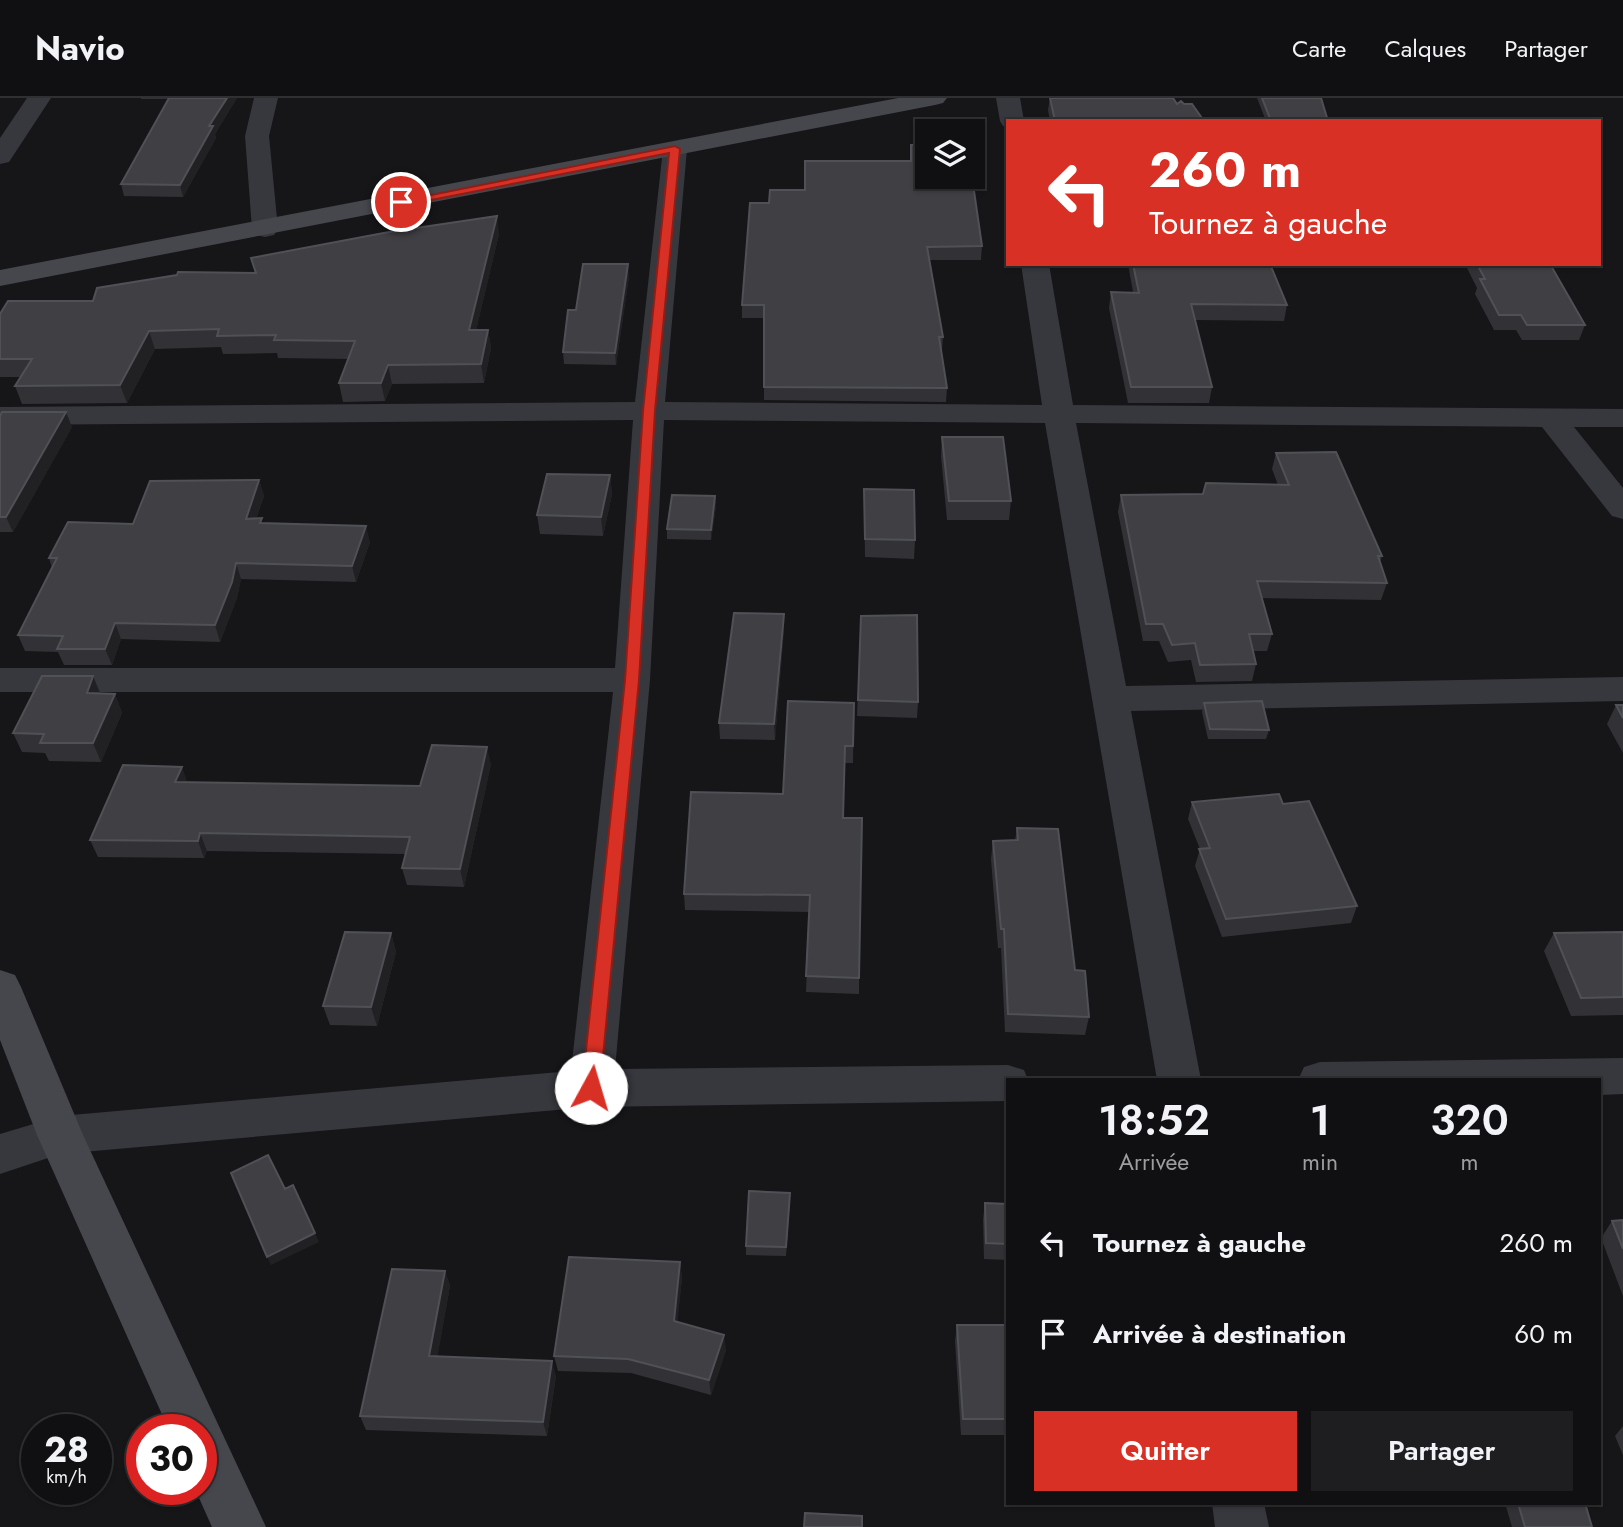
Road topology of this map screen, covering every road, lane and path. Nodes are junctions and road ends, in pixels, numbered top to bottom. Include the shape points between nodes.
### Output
1 (39, 98) edge
2 (266, 98) edge
3 (935, 98) edge
4 (1008, 98) edge
5 (1012, 119) edge
6 (675, 149) junction
7 (0, 157) edge
8 (265, 229) junction
9 (1035, 266) edge
10 (0, 278) edge
11 (649, 411) junction
12 (1059, 414) junction
13 (0, 416) edge
14 (1550, 417) junction
15 (1623, 418) edge
16 (1623, 509) edge
17 (0, 680) edge
18 (632, 680) junction
19 (1623, 689) edge
20 (1111, 699) junction
21 (0, 988) edge
22 (1623, 1076) edge
23 (1179, 1078) edge
24 (1472, 1078) edge
25 (1006, 1083) edge
26 (591, 1088) junction
27 (60, 1135) junction
28 (0, 1154) edge
29 (188, 1414) edge
30 (217, 1479) edge
31 (1238, 1505) edge
32 (239, 1527) edge
33 (1242, 1527) edge

1 - 7 street
2 - 8 street via 257,136
3 - 6 street
4 - 5 street
6 - 8 street
6 - 11 street
8 - 10 street
9 - 12 street
11 - 12 street
11 - 13 street
11 - 18 street
12 - 14 street
12 - 20 street
14 - 15 street
14 - 16 street
17 - 18 street
18 - 26 street
19 - 20 street
20 - 23 street
21 - 27 street
22 - 24 street
25 - 26 street
26 - 27 street
27 - 28 street
27 - 29 street
30 - 32 street
31 - 33 street

